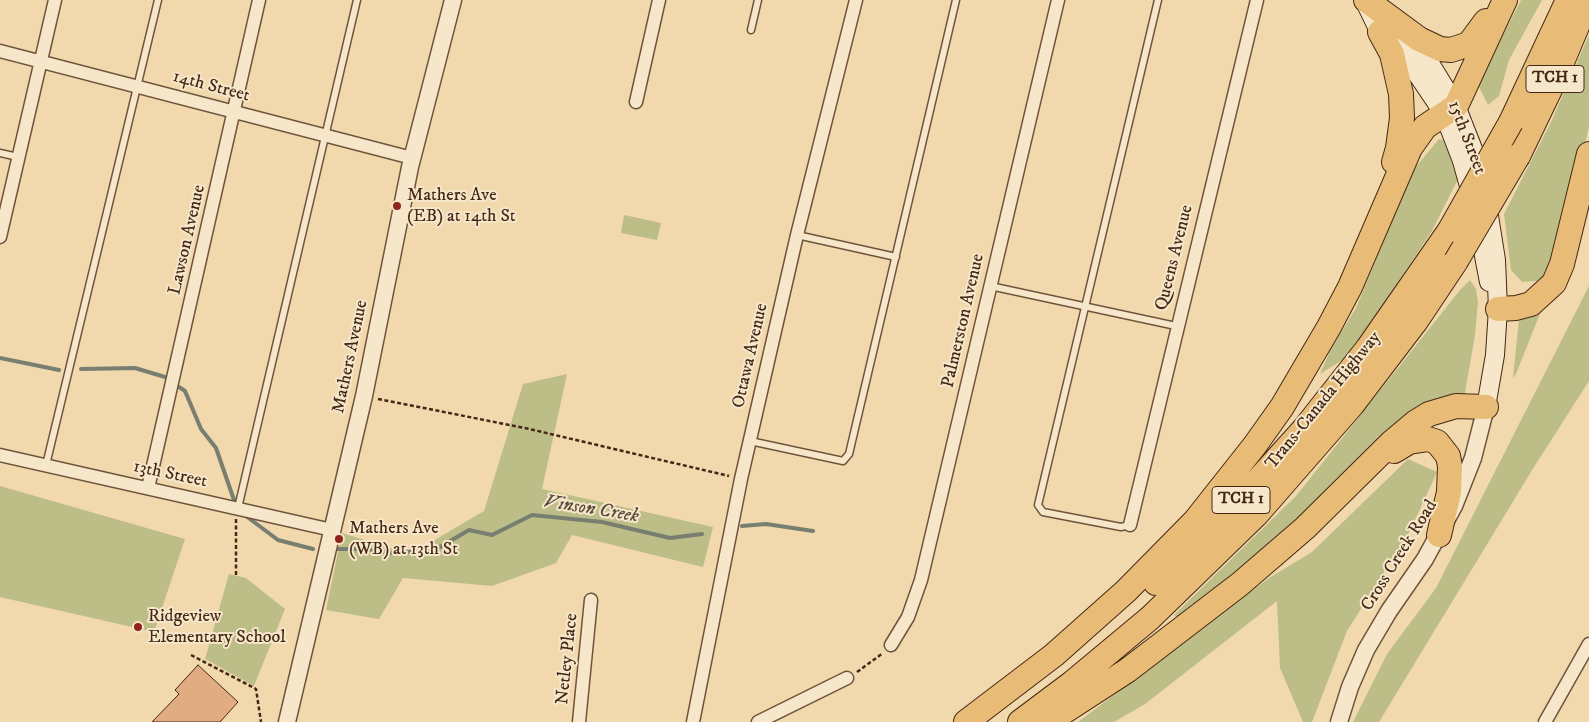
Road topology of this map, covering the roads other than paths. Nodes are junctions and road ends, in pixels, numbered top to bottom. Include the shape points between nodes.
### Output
1 (55, 0) edge
2 (158, 0) edge
3 (259, 0) edge
4 (357, 0) edge
5 (453, 0) edge
6 (660, 0) edge
7 (758, 0) edge
8 (856, 0) edge
9 (956, 0) edge
10 (1058, 0) edge
11 (1158, 0) edge
12 (1257, 0) edge
13 (1365, 0) edge
14 (1498, 0) edge
15 (1505, 0) edge
16 (1568, 0) edge
17 (1588, 0) edge
18 (751, 30) dead end
19 (1380, 32) junction
20 (0, 51) edge
21 (40, 61) junction
22 (138, 87) junction
23 (636, 102) dead end
24 (1450, 110) junction
25 (233, 111) junction
26 (325, 135) junction
27 (0, 153) edge
28 (1589, 154) edge
29 (18, 157) junction
30 (412, 158) junction
31 (1385, 203) junction
32 (797, 236) junction
33 (0, 237) edge
34 (896, 257) junction
35 (990, 286) junction
36 (1083, 306) junction
37 (1498, 309) junction
38 (1176, 326) junction
39 (1486, 408) junction
40 (750, 441) junction
41 (0, 455) edge
42 (46, 466) junction
43 (148, 488) junction
44 (1342, 493) junction
45 (238, 508) junction
46 (1130, 525) joint
47 (332, 530) junction
48 (1439, 535) junction
49 (591, 600) dead end
50 (1589, 644) edge
51 (891, 645) road end
52 (847, 678) road end
53 (287, 722) edge
54 (579, 722) edge
55 (693, 722) edge
56 (758, 722) edge
57 (966, 722) edge
58 (982, 722) edge
59 (1020, 722) edge
60 (1048, 722) edge
61 (1338, 722) edge
62 (1545, 722) edge

1 - 21 street
2 - 22 lane
3 - 25 street, Lawson Avenue
4 - 26 lane
5 - 30 street, Mathers Avenue
6 - 23 street
7 - 18 lane
8 - 32 street, Ottawa Avenue
9 - 34 lane
10 - 35 street, Palmerston Avenue
11 - 36 lane
12 - 38 street, Queens Avenue
13 - 14 highway via 1430,46 1451,50 1462,48 1476,36
13 - 19 main road, 15th Street
13 - 24 main road, 15th Street via 1415,46 1439,77
15 - 24 highway
16 - 58 highway, Trans-Canada Highway / TCH 1, bridge via 1511,122 1450,230 1368,348 1305,428 1172,569 1096,636
17 - 59 highway, Trans-Canada Highway / TCH 1, bridge via 1518,156 1456,261 1416,321 1352,405 1256,516 1150,618
19 - 24 main road, 15th Street
19 - 31 highway via 1394,60 1402,102 1398,148 1388,179
20 - 21 street, 14th Street
21 - 22 street, 14th Street
21 - 29 street
22 - 25 street, 14th Street
22 - 42 lane
24 - 31 highway via 1417,136
24 - 37 main road, 15th Street via 1475,154 1484,184 1496,260
25 - 26 street, 14th Street
25 - 43 street, Lawson Avenue
26 - 30 street, 14th Street
26 - 45 lane
27 - 29 lane
28 - 37 highway via 1562,264 1554,283 1531,304
29 - 33 street
30 - 47 street, Mathers Avenue via 364,396
31 - 57 highway via 1350,287 1307,366 1282,407 1227,482 1161,557 1088,626
32 - 34 lane
32 - 40 street, Ottawa Avenue
34 - 40 lane via 849,454 843,461
35 - 36 lane
35 - 51 street, Palmerston Avenue via 921,580 908,617
36 - 38 lane
36 - 46 lane via 1038,504 1043,512 1121,527
37 - 39 main road, 15th Street via 1495,355
38 - 46 street, Queens Avenue
39 - 44 highway via 1456,406 1429,414 1391,443
39 - 48 street, Cross Creek Road via 1473,458
40 - 55 street, Ottawa Avenue
41 - 42 street, 13th Street
42 - 43 street, 13th Street
43 - 45 street, 13th Street
44 - 48 highway via 1408,442 1418,439 1437,442 1444,448 1450,466 1449,492
44 - 60 highway via 1209,609 1128,670
45 - 47 street, 13th Street
47 - 53 street, Mathers Avenue
48 - 61 street, Cross Creek Road via 1366,650
49 - 54 street, Netley Place
50 - 62 street
52 - 56 street

